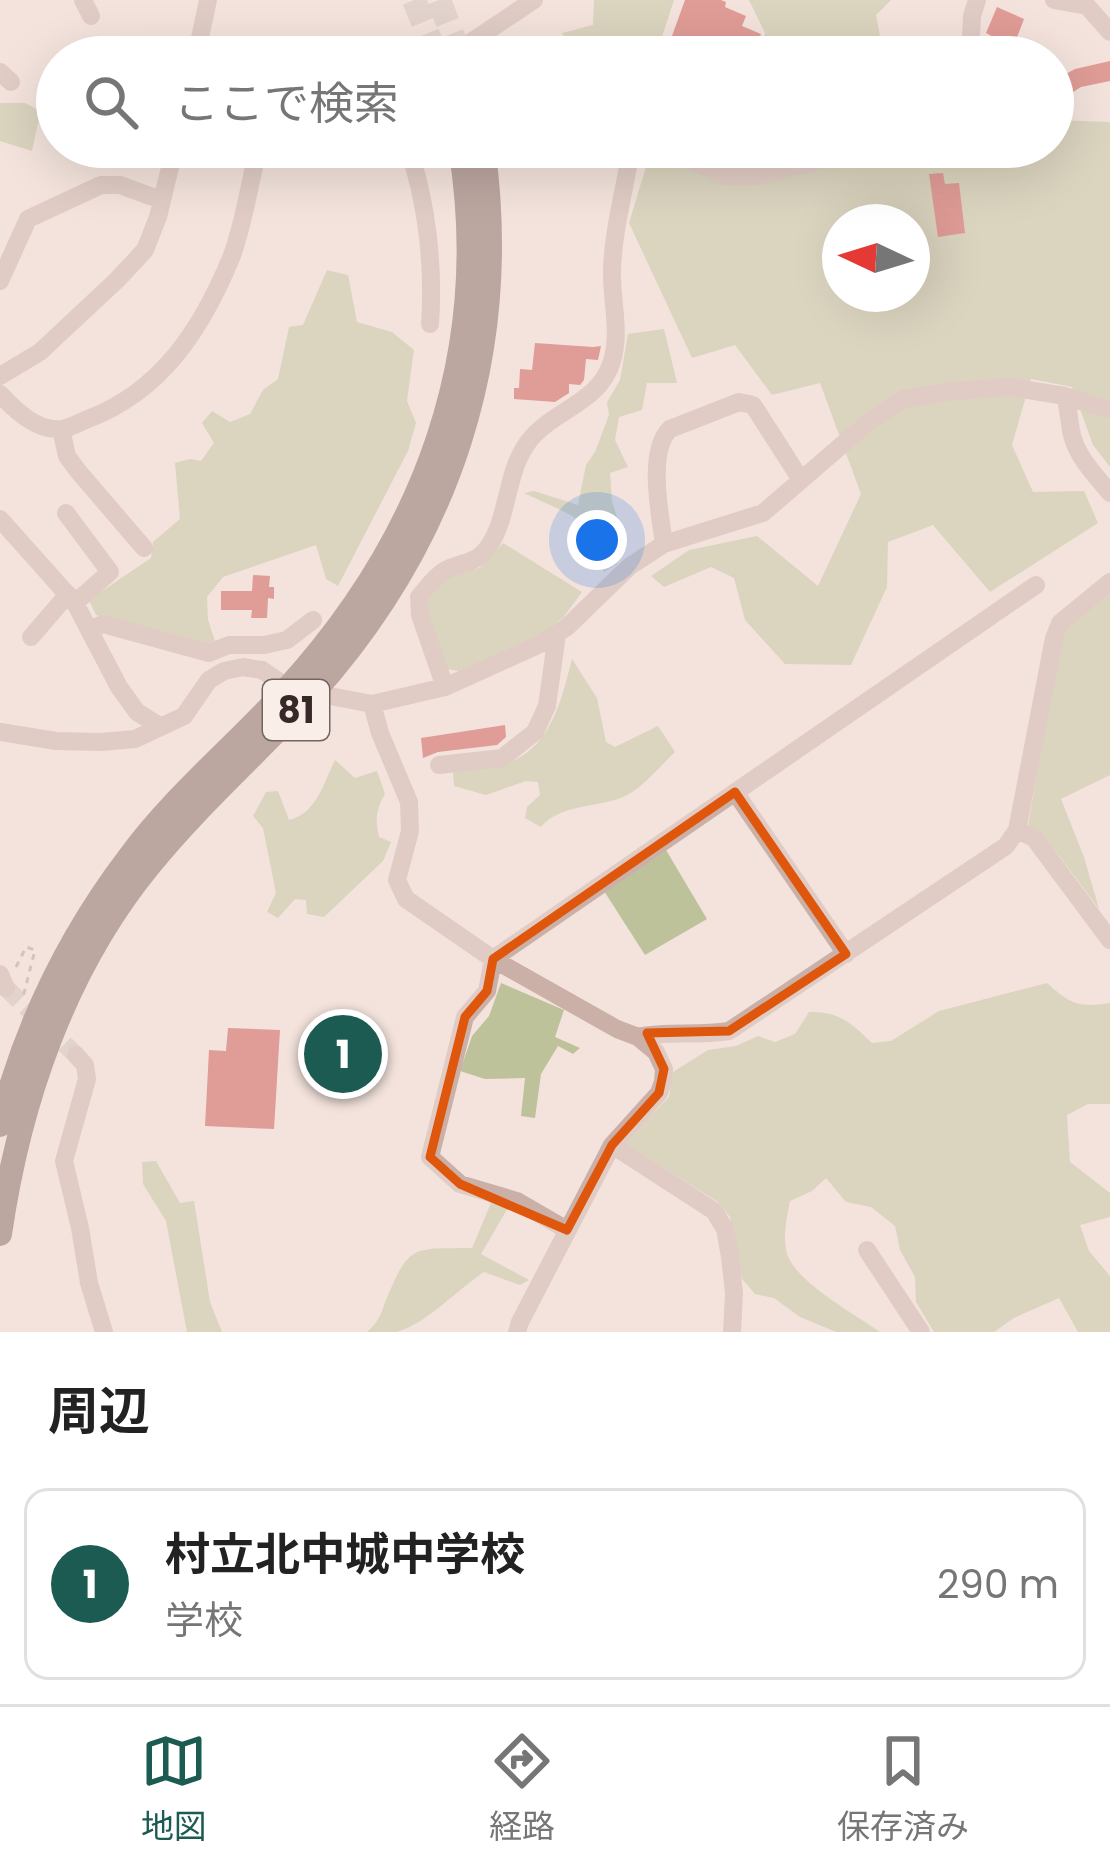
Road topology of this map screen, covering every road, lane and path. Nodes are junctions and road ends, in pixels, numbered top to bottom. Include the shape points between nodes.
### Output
1 (208, 0) edge
2 (534, 0) edge
3 (977, 0) edge
4 (1054, 0) edge
5 (1110, 32) edge
6 (200, 36) edge
7 (481, 36) edge
8 (971, 36) edge
9 (170, 168) edge
10 (254, 168) edge
11 (415, 168) edge
12 (463, 168) edge
13 (486, 168) edge
14 (628, 168) edge
15 (709, 168) edge
16 (790, 168) edge
17 (161, 200) junction
18 (0, 281) edge
19 (430, 324) dead end
20 (0, 376) edge
21 (0, 394) edge
22 (1065, 396) junction
23 (1110, 410) edge
24 (61, 429) junction
25 (801, 480) junction
26 (1110, 493) edge
27 (66, 514) dead end
28 (0, 519) edge
29 (664, 544) junction
30 (144, 548) dead end
31 (1110, 582) edge
32 (1036, 585) dead end
33 (72, 598) junction
34 (313, 620) dead end
35 (90, 630) junction
36 (556, 634) junction
37 (31, 637) dead end
38 (445, 687) junction
39 (300, 690) junction
40 (372, 704) junction
41 (161, 728) junction
42 (0, 732) edge
43 (440, 765) dead end
44 (735, 793) junction
45 (1018, 830) junction
46 (1110, 940) edge
47 (846, 954) junction
48 (493, 958) junction
49 (10, 983) edge
50 (638, 1037) junction
51 (76, 1055) tunnel mouth
52 (0, 1125) edge
53 (611, 1145) junction
54 (567, 1231) junction
55 (0, 1234) edge
56 (867, 1250) dead end
57 (104, 1332) edge
58 (517, 1332) edge
59 (732, 1332) edge
60 (921, 1332) edge

1 - 6 street
2 - 7 street
3 - 8 street
4 - 5 street via 1088,6
9 - 17 street
10 - 24 street via 232,256 187,343 146,386
11 - 19 street via 433,290
12 - 39 main road, 81 via 468,289 440,437 374,578
13 - 39 main road, 81 via 488,298 460,446 388,596
14 - 38 street via 612,268 616,331 602,385 529,441 484,554 448,568 419,597
15 - 16 street via 752,177
17 - 18 street via 101,185 28,219
17 - 20 street via 145,250 40,352
21 - 24 street via 17,413
22 - 23 street
22 - 25 street via 1009,387 904,399
22 - 26 street via 1072,437
24 - 30 street via 67,456
25 - 29 street via 763,513
25 - 29 street via 747,402 670,429 658,459
27 - 33 street via 110,572
28 - 33 street
29 - 36 street
31 - 45 street via 1060,623 1054,638
32 - 44 street
33 - 35 street
33 - 37 street
34 - 35 street via 286,640 209,653 103,624
35 - 41 street via 137,712
36 - 38 street
36 - 43 street via 547,706 535,732 502,758
38 - 40 street
39 - 40 street
39 - 41 street via 262,670 224,671 184,716
39 - 52 main road, 81 via 131,854 40,1007
39 - 55 main road, 81 via 108,924 34,1082
40 - 48 street via 409,802 398,880 406,898
41 - 42 street via 101,742
44 - 47 street
44 - 48 street
45 - 46 street via 1034,838
45 - 47 street
47 - 50 street via 729,1031
48 - 50 street
48 - 54 street via 487,991 465,1017 430,1157 460,1184 517,1201
49 - 49 path via 26,947 35,950
50 - 53 street via 656,1052 663,1082
51 - 57 street via 87,1079 64,1161
53 - 54 street
53 - 59 street via 714,1211 730,1257
54 - 58 street
56 - 60 street

